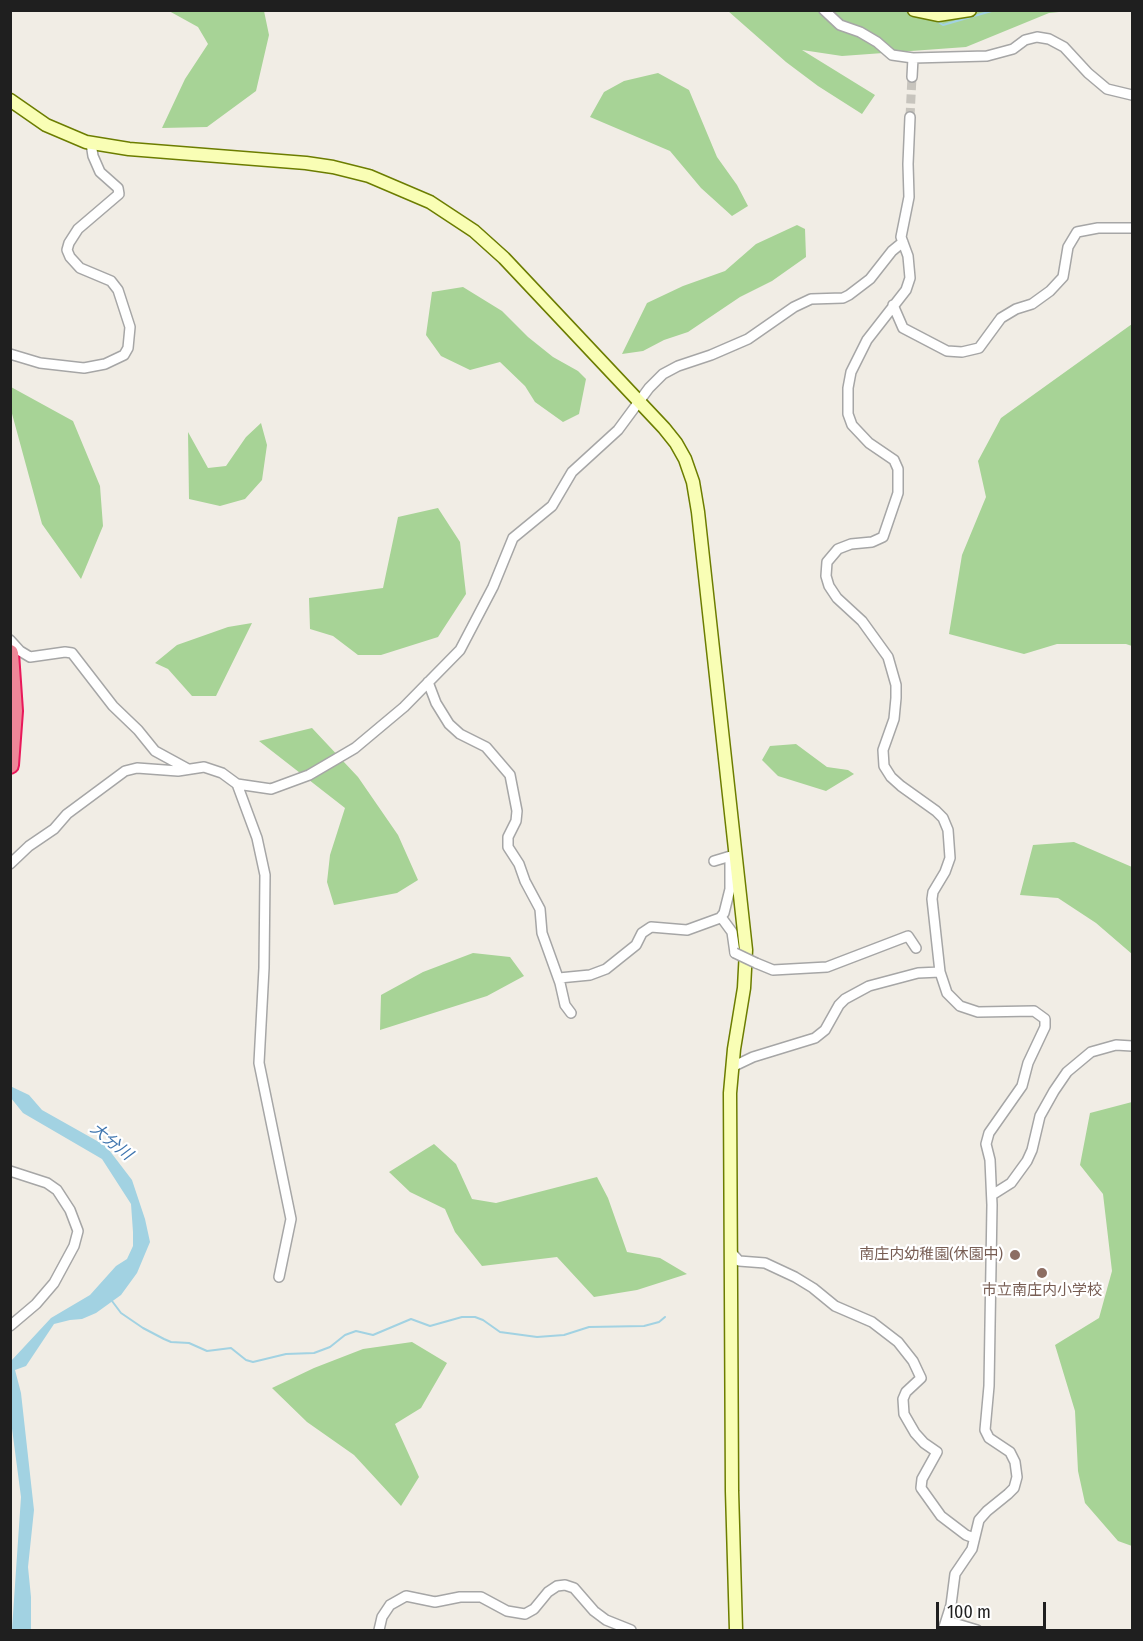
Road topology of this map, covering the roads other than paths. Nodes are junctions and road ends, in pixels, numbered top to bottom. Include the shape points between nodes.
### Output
1 (824, 10) edge
2 (914, 10) edge
3 (970, 10) edge
4 (913, 58) junction
5 (912, 77) tunnel mouth
6 (1132, 95) edge
7 (10, 100) edge
8 (910, 117) tunnel mouth
9 (91, 143) junction
10 (1132, 228) edge
11 (903, 242) junction
12 (893, 305) junction
13 (10, 354) edge
14 (639, 402) junction
15 (10, 640) edge
16 (10, 653) edge
17 (428, 682) junction
18 (10, 765) edge
19 (188, 769) junction
20 (237, 784) junction
21 (734, 855) junction
22 (714, 861) dead end
23 (10, 864) edge
24 (721, 917) junction
25 (916, 948) dead end
26 (940, 972) junction
27 (559, 978) junction
28 (571, 1013) dead end
29 (1132, 1046) edge
30 (732, 1067) junction
31 (10, 1171) edge
32 (992, 1195) junction
33 (731, 1252) junction
34 (279, 1277) dead end
35 (10, 1326) edge
36 (974, 1538) junction
37 (945, 1626) edge
38 (379, 1630) edge
39 (631, 1630) edge
40 (736, 1630) edge
41 (977, 1630) edge

1 - 4 street via 840,25 860,32 892,55
2 - 3 street via 938,15
4 - 5 street
4 - 6 street via 987,56 1013,49 1025,40 1049,39 1064,47 1107,89
7 - 9 street via 46,125
8 - 11 street via 909,197 901,233
9 - 13 street via 100,172 119,194 78,229 67,250 75,263 111,281 118,290 130,327 128,348 124,355 105,364 84,368 40,363
9 - 14 street via 333,167 416,195 460,220 497,251
10 - 12 street via 1077,232 1068,247 1063,276 1032,304 1000,318 979,348 947,351 903,328
11 - 12 street via 910,278 906,290
11 - 14 street via 849,296 811,299 748,339 670,369
12 - 26 street via 856,360 848,388 848,407 856,430 896,462 896,502 880,540 838,549 825,568 833,593 862,621 890,662 896,698 883,750 884,766 901,786 936,811 948,830 950,858 932,898
14 - 17 street via 610,438 572,471 552,506 513,538 467,638
14 - 21 street via 678,446 694,488
15 - 19 street via 25,656 72,653 155,751
16 - 18 highway via 14,711
17 - 20 street via 380,729 331,764 278,788
17 - 27 street via 449,724 486,747 510,775 517,818 508,847 540,909 542,933
19 - 20 street via 213,769
19 - 23 street via 133,768 121,773
20 - 34 street via 257,838 265,875 259,1064 291,1219
21 - 22 street
21 - 24 street via 730,860 730,889
21 - 30 street via 746,963
24 - 25 street, bridge via 732,932 735,953 773,970 827,967 908,936
24 - 27 street via 691,929 651,927 606,969
26 - 30 street via 918,973 869,986 845,999 825,1030 815,1038
26 - 32 street via 947,993 960,1006 978,1012 1034,1011 1045,1019 1044,1034 1028,1063 1022,1086 988,1136
27 - 28 street via 564,1005
29 - 32 street via 1099,1049 1066,1072 1040,1116 1027,1161 1011,1183
30 - 33 street
31 - 35 street via 57,1190 78,1231 54,1283
32 - 36 street via 985,1430 989,1438 1010,1452 1017,1476 1014,1488 979,1520
33 - 36 street via 739,1261 773,1266 801,1280 835,1306 872,1322 898,1341 921,1378 906,1392 904,1414 919,1438 937,1452 921,1488 941,1516
33 - 40 street
36 - 37 street via 972,1549 955,1574
37 - 41 street
38 - 39 street via 390,1605 406,1596 435,1602 481,1597 507,1611 525,1614 548,1592 564,1585 574,1588 606,1620

